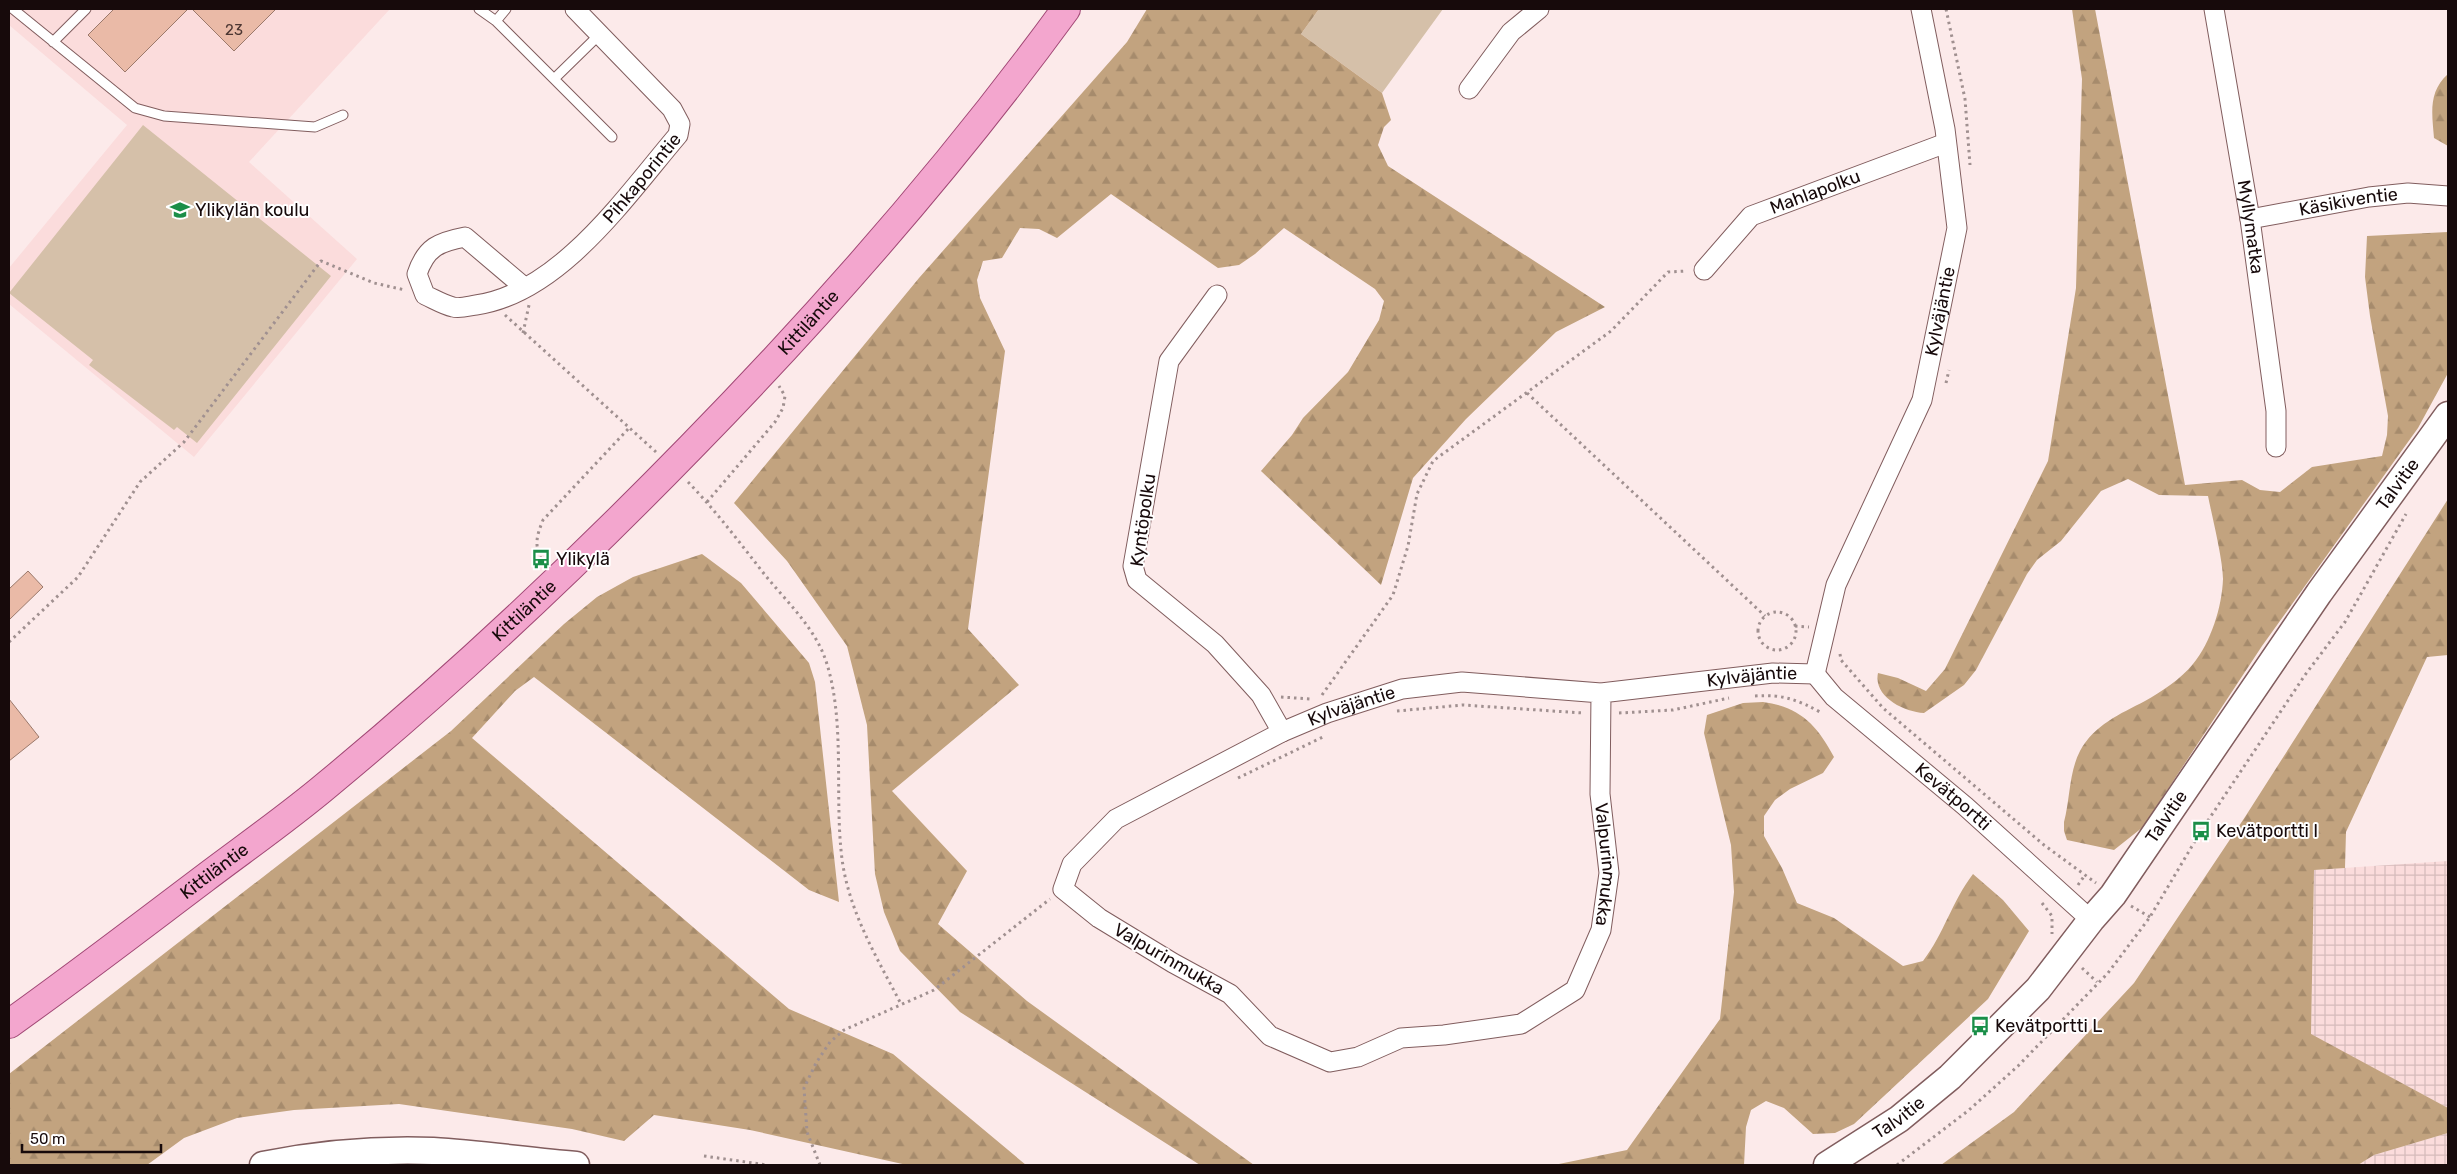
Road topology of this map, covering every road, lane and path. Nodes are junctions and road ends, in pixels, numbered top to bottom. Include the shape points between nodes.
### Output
1 (13, 9) edge
2 (86, 9) edge
3 (480, 9) edge
4 (506, 9) edge
5 (575, 9) edge
6 (1066, 9) edge
7 (1539, 9) edge
8 (1921, 9) edge
9 (1946, 9) edge
10 (2214, 9) edge
11 (496, 21) junction
12 (599, 35) junction
13 (53, 42) junction
14 (554, 78) junction
15 (1469, 89) dead end
16 (343, 115) dead end
17 (612, 137) dead end
18 (1946, 143) junction
19 (1970, 168) dead end
20 (2448, 196) edge
21 (2250, 219) junction
22 (1704, 270) joint
23 (526, 286) junction
24 (426, 295) junction
25 (1217, 296) dead end
26 (492, 303) junction
27 (523, 333) junction
28 (1951, 360) dead end
29 (778, 385) dead end
30 (1944, 388) dead end
31 (1527, 393) junction
32 (2448, 415) edge
33 (630, 427) junction
34 (2276, 447) dead end
35 (660, 456) dead end
36 (686, 479) dead end
37 (708, 502) junction
38 (2409, 508) dead end
39 (541, 559) dead end
40 (1764, 616) junction
41 (9, 642) edge
42 (1838, 646) dead end
43 (1815, 674) junction
44 (1601, 693) junction
45 (1261, 695) junction
46 (1738, 696) dead end
47 (1747, 696) dead end
48 (1327, 713) junction
49 (1388, 714) dead end
50 (1600, 714) junction
51 (1823, 714) dead end
52 (1282, 732) junction
53 (1236, 779) dead end
54 (1063, 890) junction
55 (2114, 895) junction
56 (2041, 901) dead end
57 (2150, 917) junction
58 (2091, 920) junction
59 (2066, 954) junction
60 (2097, 982) junction
61 (901, 1004) junction
62 (9, 1024) edge
63 (704, 1156) dead end
64 (263, 1165) edge
65 (576, 1165) edge
66 (767, 1165) edge
67 (820, 1165) edge
68 (1828, 1165) edge
69 (1897, 1165) edge

1 - 13 lane
2 - 13 lane
3 - 11 lane
4 - 11 lane
5 - 12 street, Pihkaporintie
6 - 62 main road, Kittiläntie via 940,171 849,278 776,360 559,579 327,786
7 - 15 street via 1511,32
8 - 18 street, Kylväjäntie
9 - 19 path via 1965,99
10 - 21 street, Myllymatka
11 - 14 lane
12 - 14 lane
12 - 23 street, Pihkaporintie via 672,108 680,124 678,134 593,234 543,278
13 - 16 lane via 135,108 164,116 315,128
14 - 17 lane
18 - 22 street, Mahlapolku via 1751,216
18 - 43 street, Kylväjäntie via 1957,228 1922,400 1836,585
20 - 21 street, Käsikiventie via 2408,193 2369,197
21 - 34 street, Myllymatka via 2276,411
22 - 31 path via 1668,272 1611,331
23 - 24 street via 465,237 446,241 422,256 417,274
23 - 26 street, Pihkaporintie
23 - 27 path via 530,300
24 - 26 street, Pihkaporintie via 454,308
24 - 41 path via 374,283 321,261 184,442 140,482 78,577
25 - 45 street, Kyntöpolku via 1169,361 1133,566 1137,580 1215,644
26 - 27 path
27 - 33 path
28 - 30 path
29 - 37 path via 785,396 775,422
31 - 40 path
31 - 45 path via 1433,461 1417,494 1408,546 1394,595 1318,700
32 - 55 street, Talvitie via 2319,593
33 - 35 path
33 - 39 path via 543,520 536,537 536,549
36 - 37 path
37 - 61 path via 798,615 816,640 826,662 836,728 839,827 847,888 864,933
38 - 57 path via 2345,622 2305,675 2201,831
40 - 40 path via 1758,627 1760,639 1775,650 1787,647 1796,632 1793,620 1776,612
42 - 55 path via 1841,660 1883,708 2044,845
43 - 44 street, Kylväjäntie via 1773,673
43 - 58 street, Kevätportti via 1834,697 1965,806
44 - 48 street, Kylväjäntie via 1462,682 1402,689
44 - 50 street, Valpurinmukka
45 - 52 street, Kyntöpolku
46 - 50 path via 1674,710
47 - 51 path via 1776,694
48 - 52 street, Kylväjäntie
48 - 53 path via 1333,732
49 - 50 path via 1463,705
50 - 54 street, Valpurinmukka via 1600,794 1608,873 1601,930 1575,990 1520,1024 1444,1036 1401,1038 1358,1057 1330,1062 1270,1036 1230,994 1098,918
52 - 54 street, Kylväjäntie via 1116,819 1072,864
54 - 61 path via 934,990
55 - 57 path
55 - 58 street, Talvitie
56 - 59 path via 2052,916 2051,942
57 - 60 path via 2108,973
58 - 59 street, Talvitie
59 - 60 path
59 - 68 street, Talvitie via 2038,989 1950,1077 1899,1119
60 - 69 path via 2011,1072 1969,1110
61 - 67 path via 844,1030 830,1042 816,1063 804,1088 807,1132
63 - 66 path
64 - 65 street via 336,1154 398,1151

